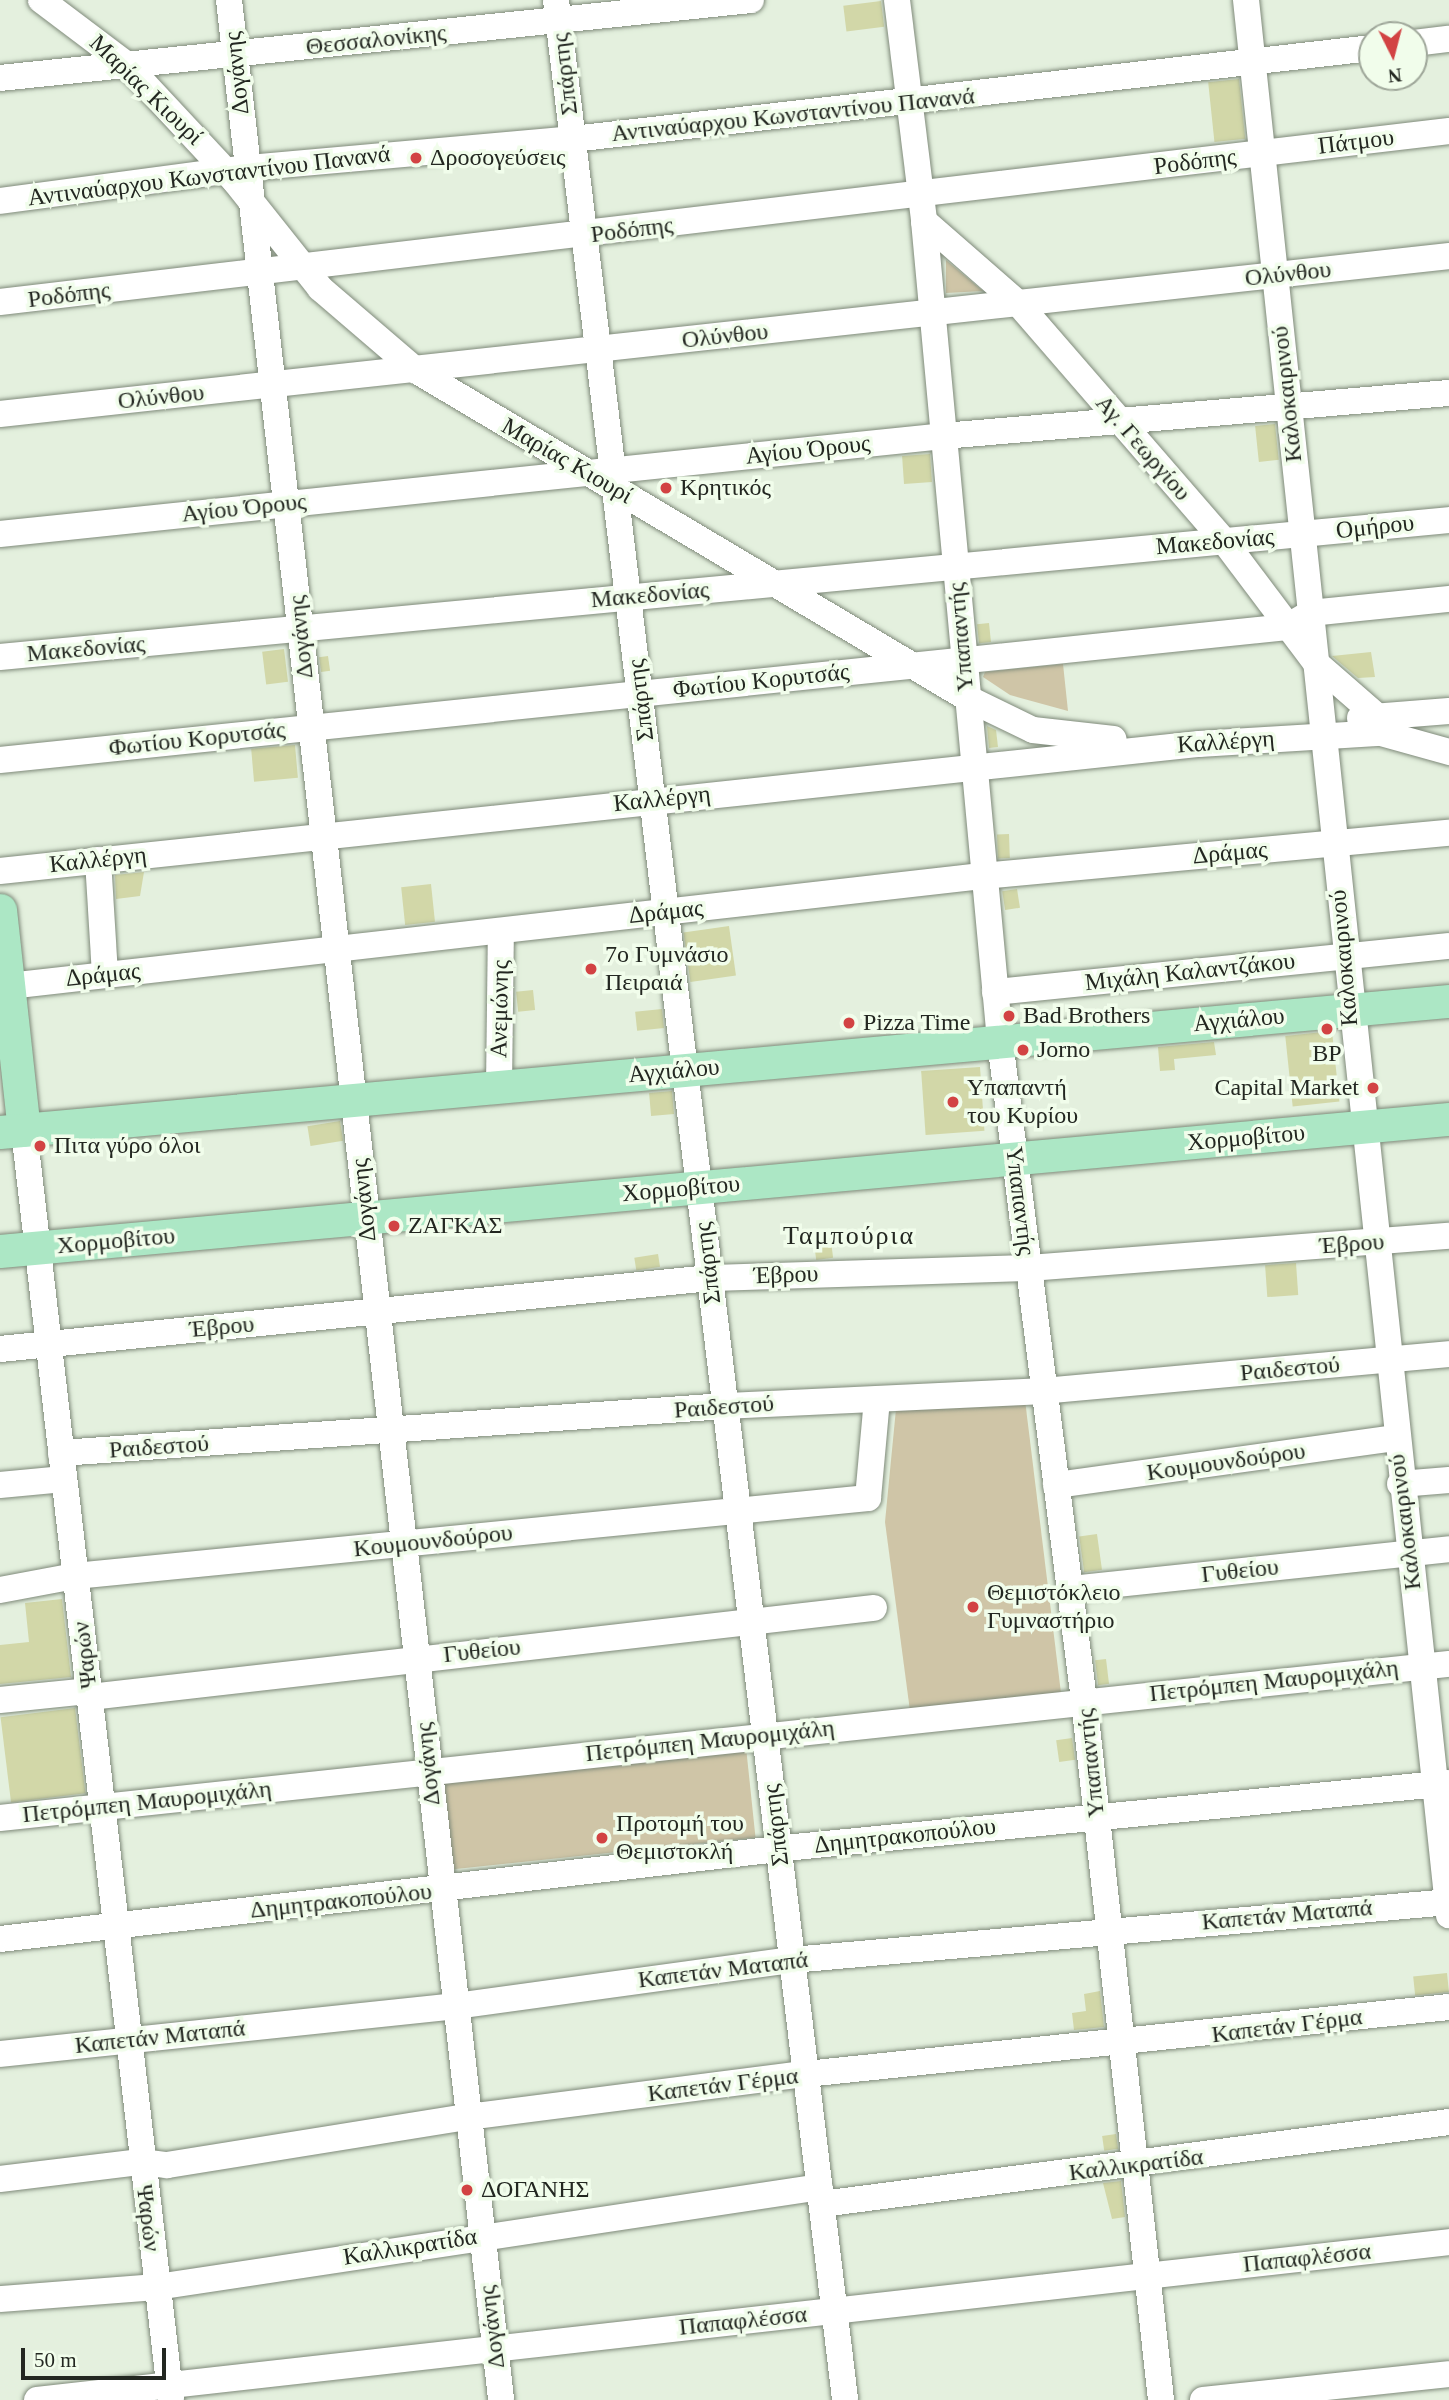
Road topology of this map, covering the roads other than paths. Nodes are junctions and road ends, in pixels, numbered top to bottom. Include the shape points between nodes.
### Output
1 (41, 0) edge
2 (229, 0) edge
3 (751, 0) edge
4 (897, 0) edge
5 (1246, 0) edge
6 (558, 10) edge
7 (1449, 39) edge
8 (1428, 41) edge
9 (1358, 50) edge
10 (235, 52) junction
11 (1253, 63) junction
12 (126, 64) junction
13 (0, 78) edge
14 (911, 102) junction
15 (1449, 131) edge
16 (573, 139) junction
17 (1263, 154) junction
18 (237, 169) junction
19 (0, 201) edge
20 (251, 202) junction
21 (922, 209) junction
22 (585, 235) junction
23 (1449, 256) edge
24 (303, 268) junction
25 (259, 273) junction
26 (1275, 275) junction
27 (0, 302) edge
28 (1018, 303) junction
29 (932, 314) junction
30 (598, 349) junction
31 (417, 371) junction
32 (272, 385) junction
33 (1449, 393) edge
34 (1289, 408) junction
35 (0, 414) edge
36 (1118, 419) junction
37 (943, 436) junction
38 (587, 473) junction
39 (614, 478) junction
40 (286, 504) junction
41 (1449, 520) edge
42 (0, 534) edge
43 (1301, 534) junction
44 (1224, 541) junction
45 (956, 567) junction
46 (782, 583) junction
47 (628, 598) junction
48 (1449, 599) edge
49 (1310, 613) junction
50 (1286, 626) junction
51 (300, 629) junction
52 (0, 657) edge
53 (964, 660) junction
54 (1315, 663) junction
55 (911, 665) junction
56 (640, 694) junction
57 (967, 698) junction
58 (1449, 711) edge
59 (1378, 717) junction
60 (311, 727) junction
61 (1324, 728) junction
62 (1199, 744) junction
63 (1449, 752) edge
64 (0, 760) edge
65 (973, 765) junction
66 (653, 800) junction
67 (1449, 832) edge
68 (323, 836) junction
69 (1333, 844) junction
70 (98, 860) junction
71 (0, 871) edge
72 (982, 876) junction
73 (0, 910) edge
74 (666, 912) junction
75 (501, 931) junction
76 (1449, 946) edge
77 (336, 949) junction
78 (1343, 956) junction
79 (105, 975) junction
80 (4, 986) edge
81 (995, 992) junction
82 (1449, 1001) edge
83 (1349, 1010) junction
84 (1000, 1041) junction
85 (685, 1070) junction
86 (499, 1087) junction
87 (353, 1100) junction
88 (1449, 1119) edge
89 (1362, 1127) junction
90 (12, 1131) edge
91 (1016, 1159) junction
92 (699, 1188) junction
93 (366, 1218) junction
94 (1449, 1236) edge
95 (1374, 1243) junction
96 (37, 1248) junction
97 (0, 1251) edge
98 (1029, 1268) junction
99 (710, 1278) junction
100 (377, 1312) junction
101 (48, 1343) junction
102 (0, 1349) edge
103 (1449, 1354) edge
104 (1387, 1360) junction
105 (1043, 1391) junction
106 (877, 1399) junction
107 (725, 1406) junction
108 (390, 1432) junction
109 (1395, 1438) junction
110 (61, 1453) junction
111 (64, 1479) junction
112 (1449, 1480) edge
113 (1400, 1484) junction
114 (0, 1485) edge
115 (1056, 1485) junction
116 (738, 1511) junction
117 (403, 1544) junction
118 (1449, 1549) edge
119 (1409, 1553) junction
120 (75, 1576) junction
121 (1070, 1589) junction
122 (0, 1590) edge
123 (874, 1608) dead end
124 (751, 1621) junction
125 (416, 1659) junction
126 (1449, 1664) edge
127 (1421, 1666) junction
128 (89, 1694) junction
129 (0, 1700) edge
130 (1084, 1700) junction
131 (765, 1734) junction
132 (429, 1771) junction
133 (1442, 1784) edge
134 (104, 1805) junction
135 (0, 1818) edge
136 (1097, 1818) junction
137 (779, 1849) junction
138 (442, 1891) junction
139 (1449, 1906) edge
140 (115, 1926) junction
141 (1110, 1930) junction
142 (0, 1940) edge
143 (792, 1959) junction
144 (455, 2006) junction
145 (1449, 2007) edge
146 (128, 2041) junction
147 (1121, 2046) junction
148 (0, 2054) edge
149 (806, 2074) junction
150 (468, 2117) junction
151 (1449, 2122) edge
152 (141, 2162) junction
153 (1133, 2165) junction
154 (0, 2179) edge
155 (821, 2195) junction
156 (482, 2236) junction
157 (1449, 2242) edge
158 (1146, 2276) junction
159 (157, 2287) junction
160 (0, 2299) edge
161 (835, 2311) junction
162 (495, 2349) junction
163 (1449, 2374) edge
164 (170, 2393) edge
165 (37, 2400) edge
166 (501, 2400) edge
167 (845, 2400) edge
168 (1161, 2400) edge
169 (1203, 2400) edge

1 - 12 street, Μαρίας Κιουρί
2 - 10 street, Δογάνης
3 - 6 street, Θεσσαλονίκης
4 - 14 street, Υπαπαντής
5 - 11 street, Καλοκαιρινού
6 - 10 street, Θεσσαλονίκης
6 - 16 street, Σπάρτης
7 - 8 street
9 - 11 street, Αντιναύαρχου Κωνσταντίνου Πανανά
10 - 12 street, Θεσσαλονίκης
10 - 18 street, Δογάνης
11 - 14 street, Αντιναύαρχου Κωνσταντίνου Πανανά
11 - 17 street, Καλοκαιρινού
12 - 13 street, Θεσσαλονίκης
12 - 18 street, Μαρίας Κιουρί
14 - 16 street, Αντιναύαρχου Κωνσταντίνου Πανανά
14 - 21 street, Υπαπαντής
15 - 17 street, Πάτμου
16 - 18 street, Αντιναύαρχου Κωνσταντίνου Πανανά
16 - 22 street, Σπάρτης
17 - 21 street, Ροδόπης
17 - 26 street, Καλοκαιρινού
18 - 19 street, Αντιναύαρχου Κωνσταντίνου Πανανά
18 - 20 street, Δογάνης
20 - 24 street, Μαρίας Κιουρί
20 - 25 street, Δογάνης
21 - 22 street, Ροδόπης
21 - 28 street, Αγ. Γεωργίου
21 - 29 street, Υπαπαντής
22 - 24 street, Ροδόπης
22 - 30 street, Σπάρτης
23 - 26 street, Ολύνθου
24 - 25 street, Ροδόπης
24 - 31 street, Μαρίας Κιουρί via 362,327
25 - 27 street, Ροδόπης
25 - 32 street, Δογάνης
26 - 28 street, Ολύνθου
26 - 34 street, Καλοκαιρινού
28 - 29 street, Ολύνθου
28 - 36 street, Αγ. Γεωργίου
29 - 30 street, Ολύνθου
29 - 37 street, Υπαπαντής
30 - 31 street, Ολύνθου
30 - 39 street, Σπάρτης
31 - 32 street, Ολύνθου
31 - 38 street, Μαρίας Κιουρί
32 - 35 street, Ολύνθου
32 - 40 street, Δογάνης
33 - 34 street, Αγίου Όρους
34 - 36 street, Αγίου Όρους
34 - 43 street, Καλοκαιρινού
36 - 37 street, Αγίου Όρους
36 - 44 street, Αγ. Γεωργίου
37 - 39 street, Αγίου Όρους
37 - 45 street, Υπαπαντής
38 - 39 street, Μαρίας Κιουρί
38 - 40 street, Αγίου Όρους
39 - 46 street, Μαρίας Κιουρί
39 - 47 street, Σπάρτης
40 - 42 street, Αγίου Όρους
40 - 51 street, Δογάνης
41 - 43 street, Ομήρου
43 - 44 street, Μακεδονίας
43 - 49 street, Καλοκαιρινού
44 - 45 street, Μακεδονίας
44 - 50 street, Αγ. Γεωργίου
45 - 46 street, Μακεδονίας
45 - 53 street, Υπαπαντής
46 - 47 street, Μακεδονίας
46 - 55 street, Μαρίας Κιουρί
47 - 51 street, Μακεδονίας
47 - 56 street, Σπάρτης
48 - 49 street
49 - 50 street, Φωτίου Κορυτσάς
49 - 54 street, Καλοκαιρινού
50 - 53 street, Φωτίου Κορυτσάς
50 - 54 street, Αγ. Γεωργίου
51 - 52 street, Μακεδονίας
51 - 60 street, Δογάνης
53 - 55 street, Φωτίου Κορυτσάς
53 - 57 street, Υπαπαντής
54 - 59 street, Αγ. Γεωργίου
54 - 61 street, Καλοκαιρινού
55 - 56 street, Φωτίου Κορυτσάς
55 - 57 street, Μαρίας Κιουρί
56 - 60 street, Φωτίου Κορυτσάς
56 - 66 street, Σπάρτης
57 - 62 street, Μαρίας Κιουρί via 1009,720 1059,735
57 - 65 street, Υπαπαντής
58 - 59 street
59 - 61 street
60 - 64 street, Φωτίου Κορυτσάς
60 - 68 street, Δογάνης
61 - 62 street, Καλλέργη
61 - 63 street via 1381,733
61 - 69 street, Καλοκαιρινού
62 - 65 street, Καλλέργη
65 - 66 street, Καλλέργη
65 - 72 street, Υπαπαντής
66 - 68 street, Καλλέργη
66 - 74 street, Σπάρτης
67 - 69 street, Δράμας
68 - 70 street, Καλλέργη
68 - 77 street, Δογάνης
69 - 72 street, Δράμας
69 - 78 street, Καλοκαιρινού
70 - 71 street, Καλλέργη
70 - 79 street
72 - 74 street, Δράμας
72 - 81 street, Υπαπαντής
73 - 80 main road, Ψαρών
74 - 75 street, Δράμας
74 - 85 street, Σπάρτης
75 - 77 street, Δράμας
75 - 86 street, Ανεμώνης
76 - 78 street, Μιχάλη Καλαντζάκου
77 - 79 street, Δράμας
77 - 87 street, Δογάνης
78 - 81 street, Μιχάλη Καλαντζάκου
78 - 83 street, Καλοκαιρινού
79 - 80 street, Δράμας
80 - 90 main road, Ψαρών
81 - 84 street, Υπαπαντής
82 - 83 main road, Αγχιάλου
83 - 84 main road, Αγχιάλου
83 - 89 street, Καλοκαιρινού
84 - 85 main road, Αγχιάλου
84 - 91 street, Υπαπαντής
85 - 86 main road, Αγχιάλου
85 - 92 street, Σπάρτης
86 - 87 main road, Αγχιάλου
87 - 90 main road, Αγχιάλου
87 - 93 street, Δογάνης
88 - 89 main road, Χορμοβίτου
89 - 91 main road, Χορμοβίτου
89 - 95 street, Καλοκαιρινού
90 - 96 street, Ψαρών
91 - 92 main road, Χορμοβίτου
91 - 98 street, Υπαπαντής
92 - 93 main road, Χορμοβίτου
92 - 99 street, Σπάρτης
93 - 96 main road, Χορμοβίτου
93 - 100 street, Δογάνης
94 - 95 street, Έβρου
95 - 98 street, Έβρου
95 - 104 street, Καλοκαιρινού
96 - 97 main road, Χορμοβίτου
96 - 101 street, Ψαρών
98 - 99 street, Έβρου
98 - 105 street, Υπαπαντής
99 - 100 street, Έβρου
99 - 107 street, Σπάρτης
100 - 101 street, Έβρου
100 - 108 street, Δογάνης
101 - 102 street, Έβρου
101 - 110 street, Ψαρών
103 - 104 street, Ραιδεστού
104 - 105 street, Ραιδεστού
104 - 109 street, Καλοκαιρινού
105 - 106 street, Ραιδεστού
105 - 115 street, Υπαπαντής
106 - 107 street, Ραιδεστού
106 - 116 street, Κουμουνδούρου via 868,1498
107 - 108 street, Ραιδεστού
107 - 116 street, Σπάρτης
108 - 110 street, Ραιδεστού
108 - 117 street, Δογάνης
109 - 113 street, Καλοκαιρινού
109 - 115 street, Κουμουνδούρου
110 - 111 street, Ψαρών
111 - 114 street
111 - 120 street, Ψαρών
112 - 113 street
113 - 119 street, Καλοκαιρινού
115 - 121 street, Υπαπαντής
116 - 117 street, Κουμουνδούρου
116 - 124 street, Σπάρτης
117 - 120 street, Κουμουνδούρου
117 - 125 street, Δογάνης
118 - 119 street, Γυθείου
119 - 121 street, Γυθείου
119 - 127 street, Καλοκαιρινού
120 - 122 street, Κουμουνδούρου
120 - 128 street, Ψαρών
121 - 130 street, Υπαπαντής
123 - 124 street, Γυθείου
124 - 125 street, Γυθείου
124 - 131 street, Σπάρτης
125 - 128 street, Γυθείου
125 - 132 street, Δογάνης
126 - 127 street, Πετρόμπεη Μαυρομιχάλη
127 - 130 street, Πετρόμπεη Μαυρομιχάλη
127 - 133 street, Καλοκαιρινού
128 - 129 street, Γυθείου
128 - 134 street, Ψαρών
130 - 131 street, Πετρόμπεη Μαυρομιχάλη
130 - 136 street, Υπαπαντής
131 - 132 street, Πετρόμπεη Μαυρομιχάλη
131 - 137 street, Σπάρτης
132 - 134 street, Πετρόμπεη Μαυρομιχάλη
132 - 138 street, Δογάνης
133 - 136 street, Δημητρακοπούλου
133 - 139 street, Καλοκαιρινού
134 - 135 street, Πετρόμπεη Μαυρομιχάλη
134 - 140 street, Ψαρών
136 - 137 street, Δημητρακοπούλου
136 - 141 street, Υπαπαντής
137 - 138 street, Δημητρακοπούλου
137 - 143 street, Σπάρτης
138 - 140 street, Δημητρακοπούλου
138 - 144 street, Δογάνης
139 - 141 street, Καπετάν Ματαπά
140 - 142 street, Δημητρακοπούλου
140 - 146 street, Ψαρών
141 - 143 street, Καπετάν Ματαπά
141 - 147 street, Υπαπαντής
143 - 144 street, Καπετάν Ματαπά
143 - 149 street, Σπάρτης
144 - 146 street, Καπετάν Ματαπά
144 - 150 street, Δογάνης
145 - 147 street, Καπετάν Γέρμα
146 - 148 street, Καπετάν Ματαπά
146 - 152 street, Ψαρών
147 - 149 street, Καπετάν Γέρμα
147 - 153 street, Υπαπαντής
149 - 150 street, Καπετάν Γέρμα
149 - 155 street, Σπάρτης
150 - 152 street, Καπετάν Γέρμα via 167,2165
150 - 156 street, Δογάνης
151 - 153 street, Καλλικρατίδα
152 - 154 street, Καπετάν Γέρμα
152 - 159 street, Ψαρών
153 - 155 street, Καλλικρατίδα
153 - 158 street, Υπαπαντής
155 - 156 street, Καλλικρατίδα
155 - 161 street, Σπάρτης
156 - 159 street, Καλλικρατίδα
156 - 162 street, Δογάνης
157 - 158 street, Παπαφλέσσα
158 - 161 street, Παπαφλέσσα
158 - 168 street, Υπαπαντής
159 - 160 street, Καλλικρατίδα
159 - 164 street, Ψαρών
161 - 162 street, Παπαφλέσσα
161 - 167 street, Σπάρτης
162 - 164 street, Παπαφλέσσα
162 - 166 street, Δογάνης
163 - 169 street
164 - 165 street, Παπαφλέσσα

